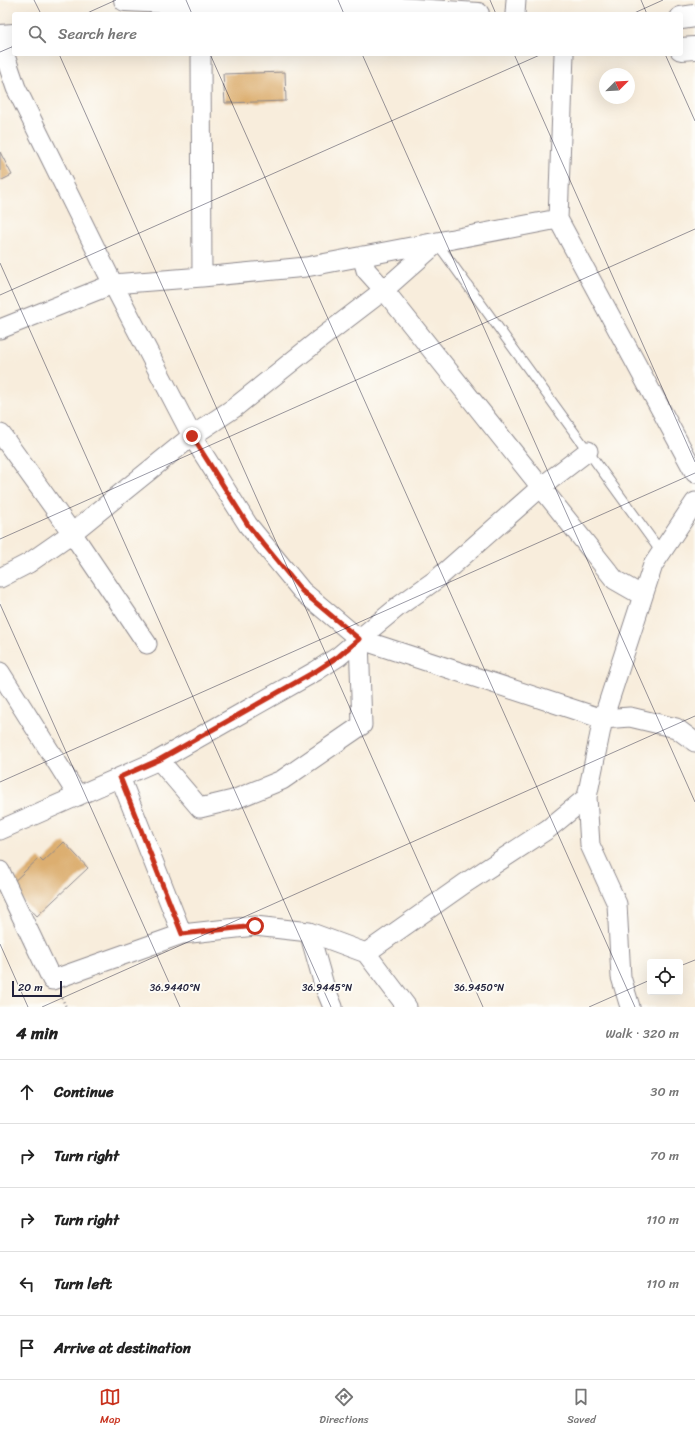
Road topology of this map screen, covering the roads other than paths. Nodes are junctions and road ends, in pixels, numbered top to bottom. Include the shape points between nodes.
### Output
1 (125, 0) edge
2 (516, 0) edge
3 (189, 2) edge
4 (446, 12) edge
5 (515, 12) edge
6 (695, 16) edge
7 (683, 18) edge
8 (12, 35) edge
9 (0, 36) edge
10 (0, 42) edge
11 (695, 48) edge
12 (683, 49) edge
13 (201, 56) edge
14 (564, 56) edge
15 (558, 219) junction
16 (437, 242) junction
17 (362, 256) junction
18 (202, 277) junction
19 (113, 284) junction
20 (384, 290) junction
21 (0, 329) edge
22 (1, 434) dead end
23 (192, 436) junction
24 (588, 451) junction
25 (695, 473) edge
26 (541, 487) junction
27 (695, 502) edge
28 (72, 533) junction
29 (661, 552) junction
30 (0, 578) edge
31 (643, 596) junction
32 (359, 639) junction
33 (147, 644) dead end
34 (0, 672) edge
35 (603, 719) junction
36 (695, 742) edge
37 (159, 760) junction
38 (120, 777) junction
39 (78, 796) junction
40 (587, 797) junction
41 (0, 830) edge
42 (0, 871) edge
43 (309, 932) junction
44 (182, 934) junction
45 (366, 954) junction
46 (334, 1007) edge
47 (407, 1007) edge
48 (630, 1007) edge

1 - 3 street
2 - 5 street
3 - 4 street via 349,6
6 - 7 street
8 - 9 street
10 - 19 street via 16,88
11 - 12 street
13 - 18 street
14 - 15 street
15 - 16 street
15 - 25 street
16 - 17 street
16 - 20 street
16 - 24 lane
17 - 18 street via 306,267
17 - 20 street via 366,270
18 - 19 street
19 - 21 street
19 - 23 street
20 - 23 street via 234,408
20 - 26 street
22 - 28 street
23 - 28 street
23 - 32 street via 248,525 302,591
24 - 26 street
24 - 29 lane
26 - 31 street via 615,580
26 - 32 street via 437,579
27 - 29 street
28 - 30 street
28 - 33 street
29 - 31 street via 653,565
31 - 35 street
32 - 35 street
32 - 37 street via 316,671
32 - 37 street via 362,725 282,780 233,800 200,808
34 - 39 street
35 - 36 street via 630,717 676,728
35 - 40 street
37 - 38 street
38 - 39 street
38 - 44 street
39 - 41 street
40 - 45 street via 548,829 464,884
40 - 48 street via 590,845 617,904 621,977
42 - 44 street via 52,980
43 - 44 street via 255,926
43 - 45 street
43 - 46 street via 324,985
45 - 47 street

